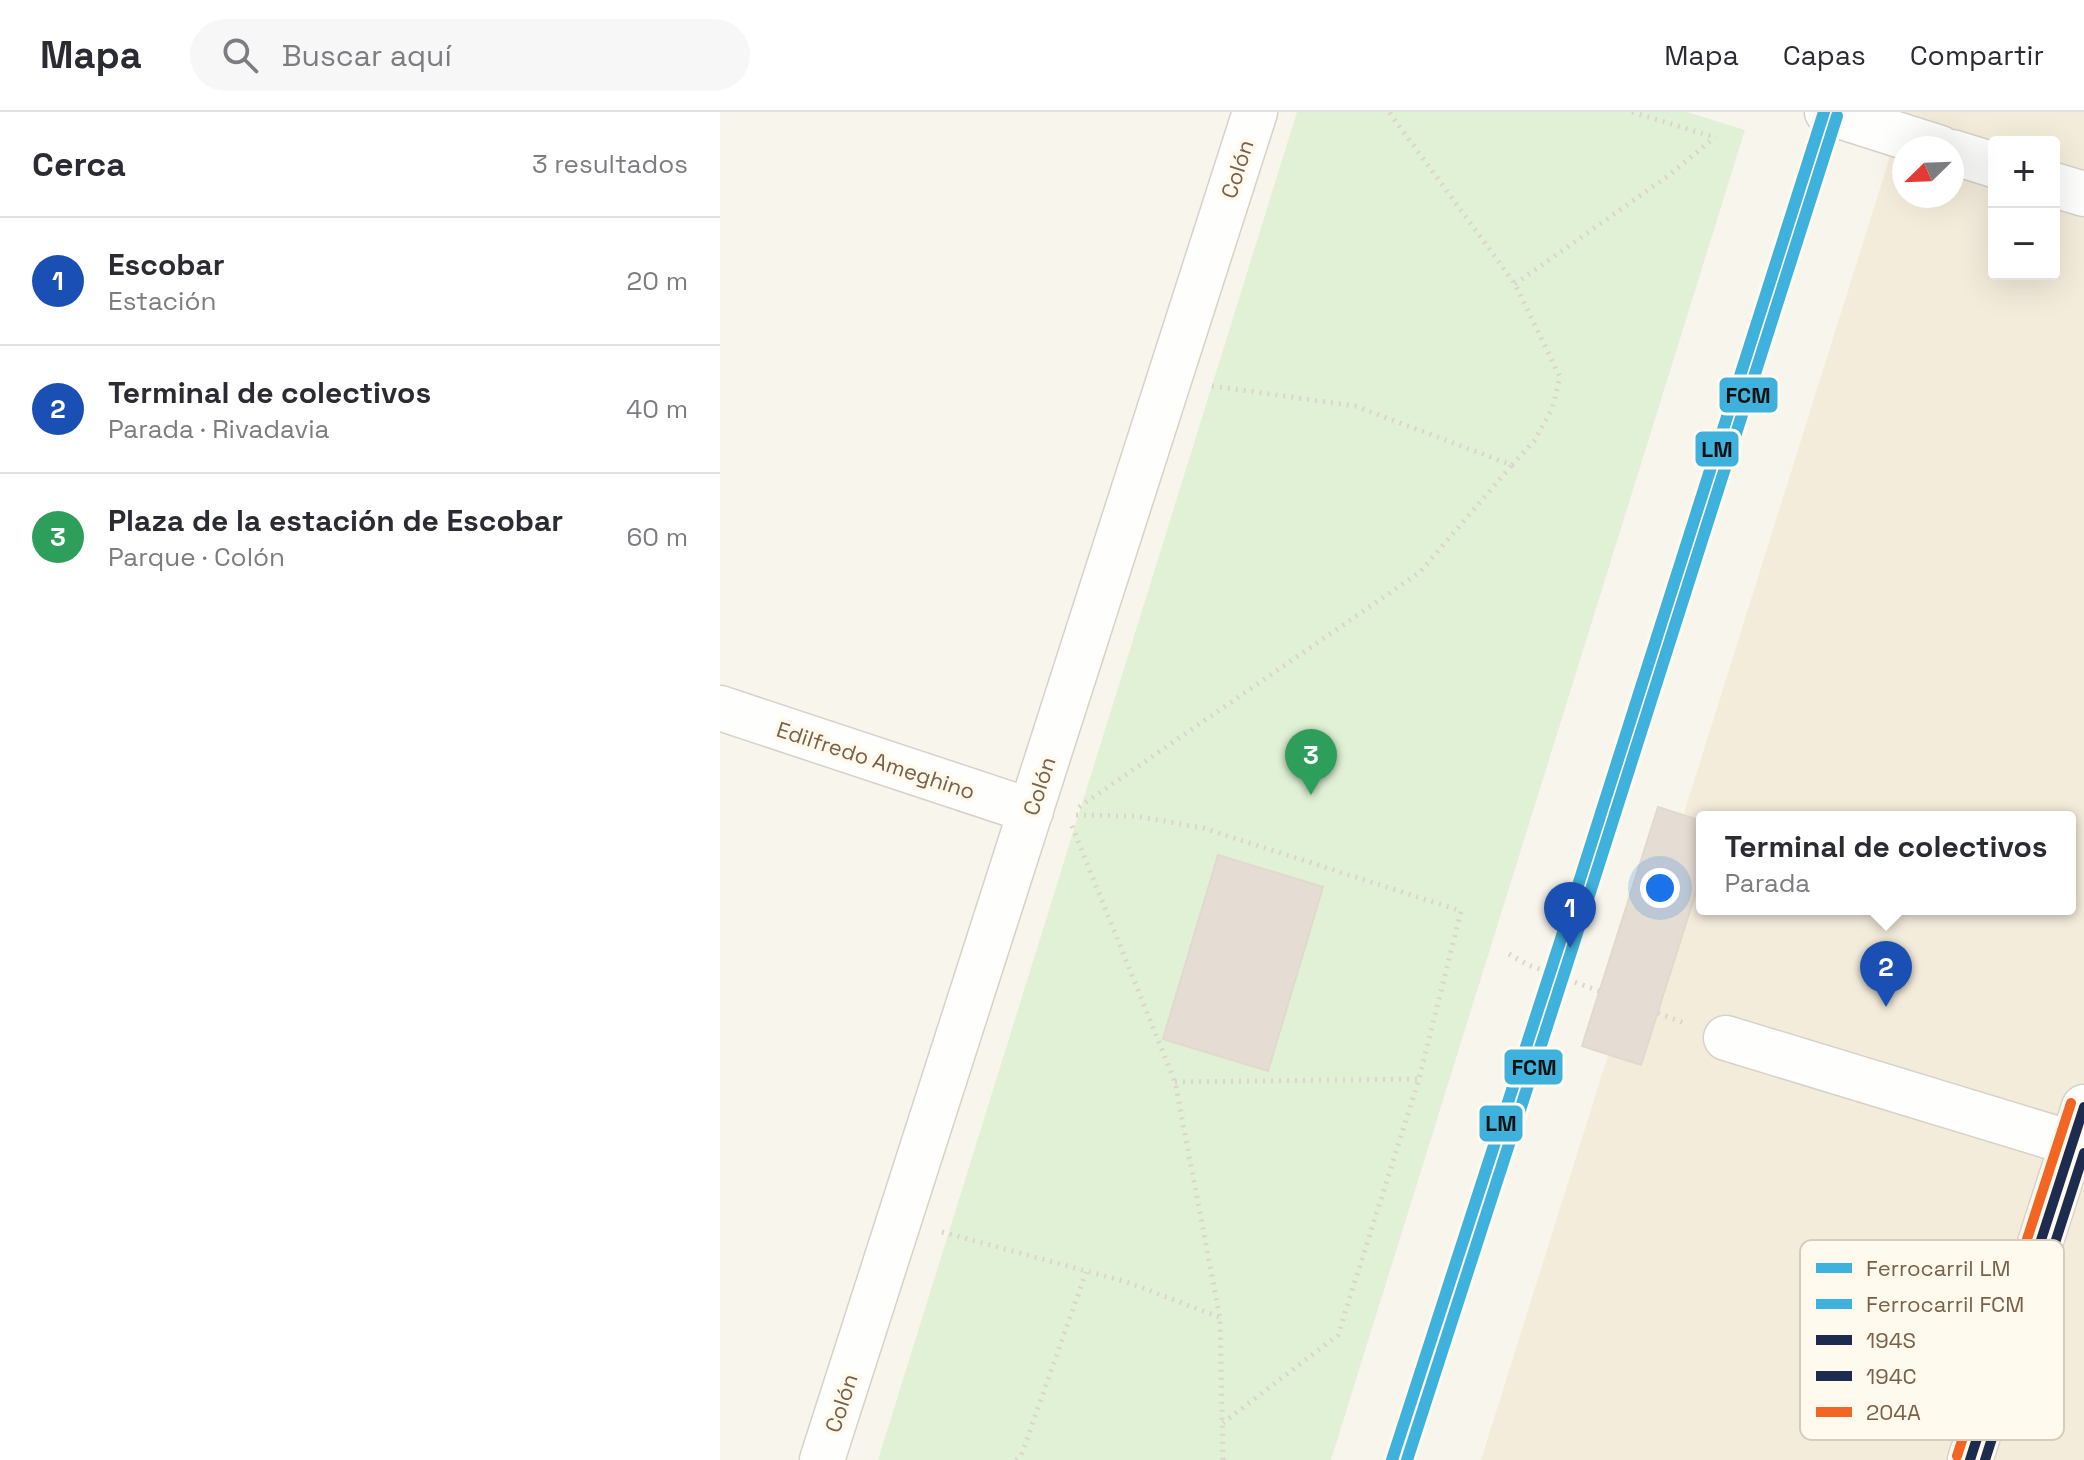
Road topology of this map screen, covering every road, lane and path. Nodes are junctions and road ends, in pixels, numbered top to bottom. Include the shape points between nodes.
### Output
1 (1255, 112) edge
2 (1389, 112) edge
3 (1632, 112) edge
4 (1827, 112) edge
5 (1902, 136) edge
6 (1964, 156) edge
7 (1988, 163) edge
8 (2060, 187) edge
9 (2084, 194) edge
10 (1515, 284) junction
11 (1203, 385) dead end
12 (1512, 465) junction
13 (720, 708) edge
14 (1049, 813) junction
15 (1509, 954) dead end
16 (1599, 991) dead end
17 (1726, 1038) dead end
18 (1419, 1079) junction
19 (1175, 1082) junction
20 (2080, 1133) edge
21 (932, 1229) dead end
22 (2044, 1240) edge
23 (1086, 1272) junction
24 (1220, 1318) junction
25 (1222, 1424) junction
26 (1977, 1440) edge
27 (822, 1460) edge
28 (1016, 1460) edge
29 (1223, 1460) edge
30 (1970, 1460) edge

1 - 14 street, Colón
2 - 10 path
3 - 10 path via 1715,137
4 - 5 street
6 - 7 street
8 - 9 street
10 - 12 path via 1560,377 1552,409
11 - 12 path via 1355,406
12 - 14 path via 1420,572
13 - 14 street, Edilfredo Ameghino
14 - 18 path via 1136,816 1203,828 1461,911
14 - 19 path
14 - 27 street, Colón
15 - 16 path
17 - 20 street
18 - 19 path
18 - 25 path via 1338,1335
19 - 24 path
20 - 22 street
21 - 23 path
23 - 24 path
23 - 28 path
24 - 25 path
25 - 29 path
26 - 30 street

